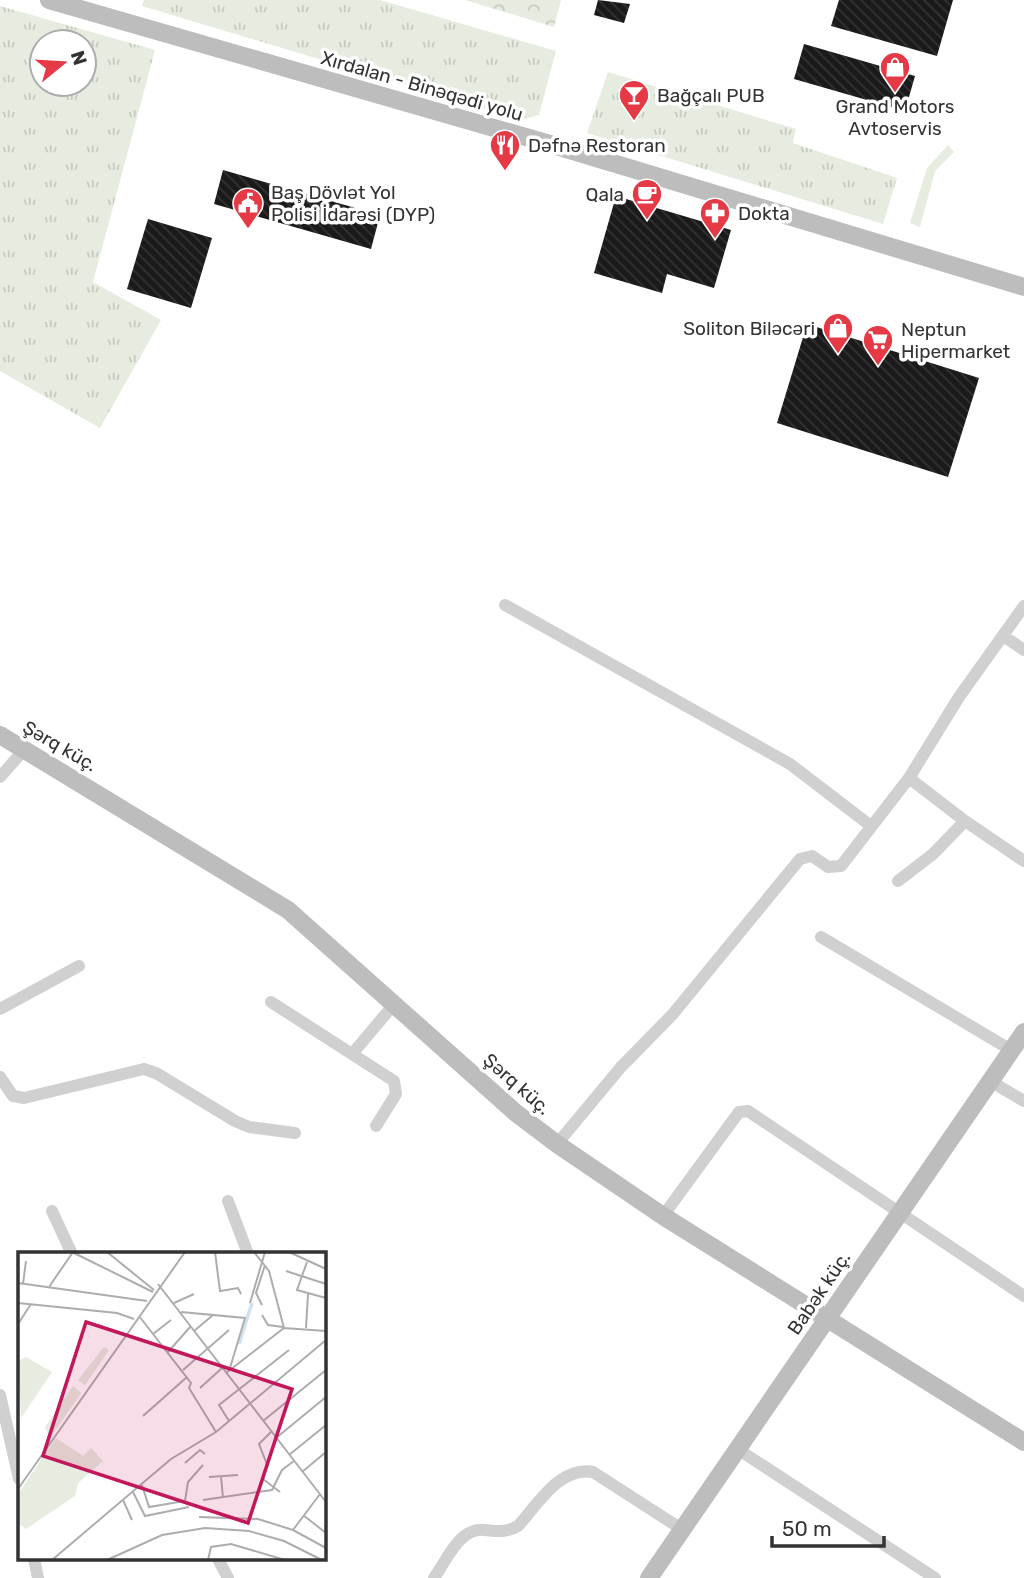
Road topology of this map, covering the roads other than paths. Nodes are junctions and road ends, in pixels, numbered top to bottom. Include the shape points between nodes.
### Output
1 (49, 0) edge
2 (1024, 287) edge
3 (505, 605) dead end
4 (1024, 606) edge
5 (1005, 636) junction
6 (1024, 650) edge
7 (0, 735) edge
8 (24, 750) junction
9 (0, 777) edge
10 (909, 778) junction
11 (965, 821) junction
12 (871, 826) junction
13 (1024, 861) edge
14 (898, 881) dead end
15 (821, 937) dead end
16 (79, 966) dead end
17 (271, 1002) dead end
18 (395, 1003) junction
19 (0, 1009) edge
20 (1024, 1032) edge
21 (1012, 1050) junction
22 (353, 1053) junction
23 (0, 1077) edge
24 (990, 1081) junction
25 (1024, 1101) edge
26 (376, 1126) dead end
27 (295, 1133) dead end
28 (556, 1144) junction
29 (228, 1201) dead end
30 (52, 1211) dead end
31 (899, 1212) junction
32 (663, 1216) junction
33 (71, 1252) edge
34 (247, 1252) edge
35 (1024, 1296) edge
36 (827, 1319) junction
37 (0, 1395) edge
38 (1024, 1443) edge
39 (739, 1450) junction
40 (18, 1475) edge
41 (683, 1530) junction
42 (34, 1560) edge
43 (219, 1560) edge
44 (38, 1578) edge
45 (228, 1578) edge
46 (434, 1578) edge
47 (650, 1578) edge
48 (935, 1578) edge

1 - 2 main road, Xırdalan - Binəqədi yolu
3 - 12 street via 771,753
4 - 5 street
5 - 6 street
5 - 10 street via 959,697
7 - 8 main road, Şərq küç.
8 - 9 street
8 - 18 main road, Şərq küç. via 265,894
10 - 11 street
10 - 12 street
11 - 13 street
11 - 14 street
12 - 28 street via 841,866 828,867 812,856 800,859 672,1015
15 - 21 street
16 - 19 street
17 - 22 street
18 - 22 street
18 - 28 main road, Şərq küç.
20 - 21 main road, Babək küç.
21 - 24 main road, Babək küç.
22 - 26 street via 398,1087
23 - 27 street via 13,1096 24,1098 144,1069 249,1127
24 - 25 street
24 - 31 main road, Babək küç.
28 - 32 main road, Şərq küç.
29 - 34 street
30 - 33 street
31 - 32 street via 743,1111
31 - 35 street
31 - 36 main road, Babək küç.
32 - 36 main road, Şərq küç.
36 - 38 main road, Şərq küç.
36 - 39 main road, Babək küç.
37 - 40 street
39 - 41 main road, Babək küç.
39 - 48 street
41 - 46 street via 593,1472 582,1470 564,1477 509,1531 481,1529 463,1536
41 - 47 main road, Babək küç.
42 - 44 street
43 - 45 street

